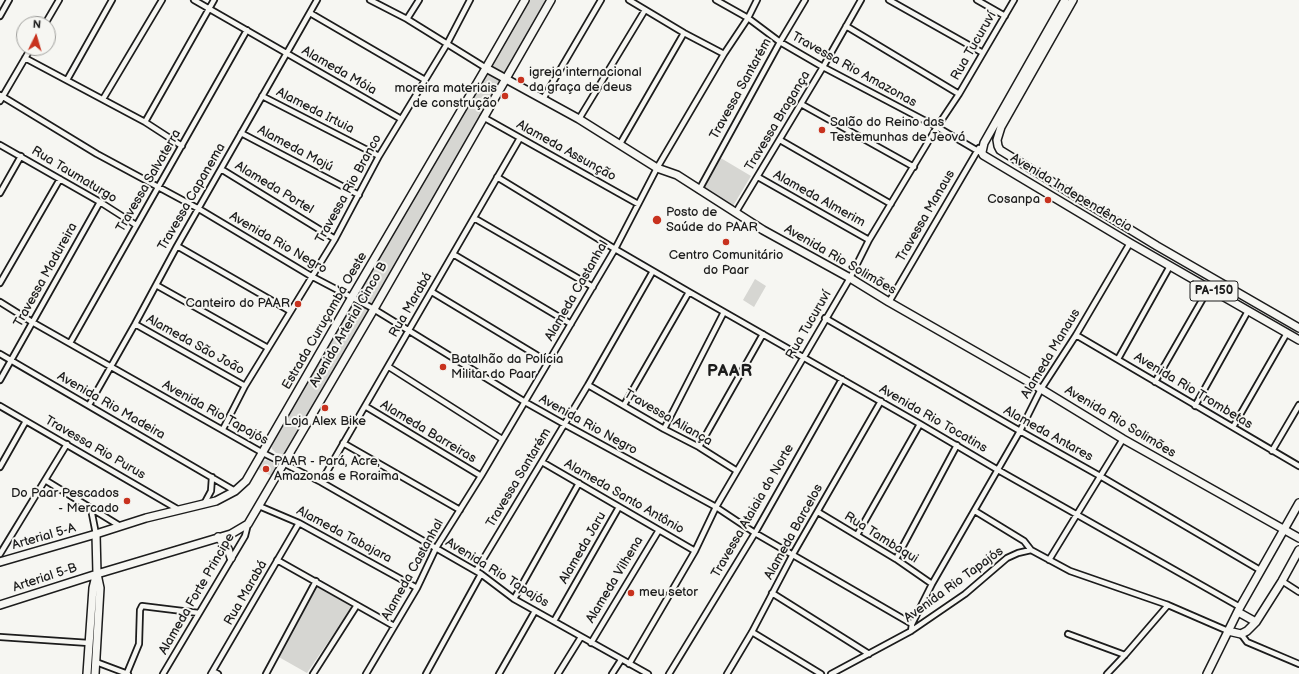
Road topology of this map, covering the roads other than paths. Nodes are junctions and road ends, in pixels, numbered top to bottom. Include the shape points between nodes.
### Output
1 (9, 0) edge
2 (59, 0) edge
3 (112, 0) edge
4 (162, 0) edge
5 (194, 0) edge
6 (214, 0) edge
7 (317, 0) edge
8 (370, 0) edge
9 (419, 0) edge
10 (470, 0) edge
11 (525, 0) edge
12 (551, 0) edge
13 (601, 0) edge
14 (629, 0) edge
15 (716, 0) edge
16 (757, 0) edge
17 (805, 0) edge
18 (861, 0) edge
19 (889, 0) edge
20 (977, 0) edge
21 (1014, 0) edge
22 (1065, 0) edge
23 (1073, 0) edge
24 (209, 9) junction
25 (645, 10) junction
26 (310, 13) junction
27 (0, 16) edge
28 (50, 16) edge
29 (1005, 16) junction
30 (748, 18) junction
31 (407, 19) junction
32 (846, 26) junction
33 (247, 30) junction
34 (684, 33) junction
35 (780, 42) junction
36 (447, 44) junction
37 (983, 53) junction
38 (286, 54) junction
39 (724, 54) junction
40 (25, 58) joint
41 (823, 67) junction
42 (486, 68) junction
43 (505, 79) junction
44 (67, 80) junction
45 (425, 80) junction
46 (959, 94) junction
47 (262, 96) junction
48 (1, 98) edge
49 (543, 99) junction
50 (103, 100) junction
51 (801, 104) junction
52 (483, 117) junction
53 (401, 119) junction
54 (579, 119) junction
55 (144, 122) junction
56 (937, 127) junction
57 (241, 133) junction
58 (520, 138) junction
59 (780, 140) junction
60 (0, 144) edge
61 (620, 144) junction
62 (182, 146) junction
63 (980, 152) junction
64 (21, 156) junction
65 (379, 156) junction
66 (914, 167) junction
67 (657, 168) junction
68 (221, 169) junction
69 (497, 177) junction
70 (758, 177) junction
71 (60, 179) junction
72 (158, 187) junction
73 (699, 190) junction
74 (0, 193) edge
75 (359, 195) junction
76 (100, 202) junction
77 (638, 204) junction
78 (892, 204) junction
79 (199, 209) junction
80 (736, 212) junction
81 (474, 218) junction
82 (136, 225) junction
83 (335, 239) junction
84 (869, 240) junction
85 (1130, 243) junction
86 (176, 246) junction
87 (1157, 246) junction
88 (615, 249) junction
89 (453, 254) junction
90 (1170, 266) junction
91 (653, 271) junction
92 (311, 276) junction
93 (850, 278) junction
94 (0, 283) edge
95 (156, 285) junction
96 (593, 287) junction
97 (1209, 288) junction
98 (432, 292) junction
99 (689, 292) junction
100 (352, 297) junction
101 (0, 302) edge
102 (889, 302) junction
103 (374, 309) junction
104 (290, 311) junction
105 (1248, 311) junction
106 (724, 312) junction
107 (825, 318) junction
108 (32, 322) junction
109 (135, 324) junction
110 (571, 324) junction
111 (1299, 328) edge
112 (409, 330) junction
113 (1287, 333) junction
114 (763, 334) junction
115 (1076, 335) junction
116 (1299, 340) edge
117 (70, 343) junction
118 (268, 348) junction
119 (0, 354) edge
120 (803, 357) junction
121 (1118, 359) junction
122 (11, 361) junction
123 (548, 362) junction
124 (111, 366) junction
125 (389, 367) junction
126 (842, 379) junction
127 (0, 380) edge
128 (1155, 382) junction
129 (588, 385) junction
130 (245, 386) junction
131 (1041, 389) junction
132 (881, 401) junction
133 (525, 402) junction
134 (88, 405) junction
135 (624, 405) junction
136 (1299, 405) edge
137 (0, 406) edge
138 (365, 406) junction
139 (1195, 406) junction
140 (26, 421) junction
141 (564, 424) junction
142 (920, 424) junction
143 (1233, 427) junction
144 (223, 429) junction
145 (664, 429) junction
146 (1020, 431) junction
147 (502, 439) junction
148 (1123, 440) junction
149 (343, 443) junction
150 (67, 444) junction
151 (957, 446) junction
152 (699, 447) junction
153 (1272, 450) junction
154 (263, 452) junction
155 (283, 462) junction
156 (542, 462) junction
157 (1299, 466) edge
158 (0, 467) edge
159 (998, 470) junction
160 (737, 471) junction
161 (481, 476) junction
162 (1100, 476) junction
163 (212, 477) junction
164 (45, 480) junction
165 (321, 482) junction
166 (580, 484) junction
167 (235, 491) junction
168 (1299, 502) edge
169 (204, 504) junction
170 (258, 506) junction
171 (620, 507) junction
172 (716, 507) junction
173 (91, 509) junction
174 (180, 510) junction
175 (460, 510) junction
176 (975, 511) junction
177 (818, 512) junction
178 (1078, 514) junction
179 (299, 523) junction
180 (248, 524) junction
181 (121, 526) junction
182 (1284, 529) junction
183 (659, 530) junction
184 (755, 533) junction
185 (96, 534) junction
186 (857, 535) junction
187 (218, 537) junction
188 (1299, 538) edge
189 (436, 548) junction
190 (1032, 550) junction
191 (1299, 550) edge
192 (695, 551) junction
193 (0, 554) edge
194 (793, 554) junction
195 (231, 558) junction
196 (896, 559) junction
197 (277, 560) junction
198 (1049, 560) junction
199 (0, 562) edge
200 (1260, 570) junction
201 (476, 571) junction
202 (97, 574) junction
203 (481, 574) junction
204 (316, 581) junction
205 (1282, 581) junction
206 (932, 584) junction
207 (417, 588) junction
208 (1299, 592) edge
209 (772, 593) junction
210 (514, 599) junction
211 (0, 605) edge
212 (357, 605) junction
213 (1168, 605) junction
214 (1239, 609) junction
215 (535, 611) junction
216 (199, 613) junction
217 (554, 621) junction
218 (1256, 622) junction
219 (912, 624) junction
220 (394, 626) junction
221 (912, 631) junction
222 (1228, 631) junction
223 (752, 632) junction
224 (1068, 634) dead end
225 (1241, 634) junction
226 (0, 636) edge
227 (581, 637) junction
228 (89, 643) junction
229 (591, 643) junction
230 (870, 654) junction
231 (1126, 655) junction
232 (621, 660) junction
233 (96, 662) junction
234 (629, 664) junction
235 (1299, 664) edge
236 (212, 672) edge
237 (91, 673) edge
238 (128, 673) edge
239 (163, 674) edge
240 (218, 674) edge
241 (266, 674) edge
242 (313, 674) edge
243 (366, 674) edge
244 (426, 674) edge
245 (499, 674) edge
246 (558, 674) edge
247 (612, 674) edge
248 (648, 674) edge
249 (669, 674) edge
250 (728, 674) edge
251 (821, 674) edge
252 (831, 674) edge
253 (1107, 674) edge
254 (1207, 674) edge

1 - 27 street
2 - 28 street
3 - 44 street
4 - 50 street
5 - 24 street, Alameda Móia
6 - 24 street
7 - 26 street, Travessa Capanema
8 - 31 street, Avenida Rio Solimões
9 - 31 street
10 - 36 street, Travessa Rio Branco
11 - 42 main road, Estrada Curuçambá Oeste
12 - 43 main road, Avenida Arterial Cinco B
13 - 49 street
14 - 25 street
15 - 30 street, Travessa Rio Amazonas
16 - 30 street, Alameda Castanhal
17 - 35 street, Travessa Santarém
18 - 32 street, Travessa Bragança
19 - 37 street
20 - 29 street
21 - 29 street, Rua Tucuruví
22 - 63 main road
23 - 87 main road, Avenida Independência / PA-150 via 1002,127 997,140 998,146 1005,154
24 - 33 street, Alameda Móia
24 - 55 street
25 - 34 street
25 - 54 street
26 - 38 street, Travessa Capanema
26 - 45 street
29 - 37 street, Rua Tucuruví
30 - 35 street, Travessa Rio Amazonas
30 - 39 street, Alameda Castanhal
31 - 36 street, Avenida Rio Solimões
32 - 41 street, Travessa Bragança
32 - 46 street
33 - 38 street, Alameda Móia
33 - 62 street, Travessa Salvaterra
34 - 39 street
34 - 61 street
35 - 41 street, Travessa Rio Amazonas
35 - 73 street, Travessa Santarém
36 - 42 street, Avenida Rio Solimões
36 - 45 street, Travessa Rio Branco
37 - 46 street, Rua Tucuruví
38 - 47 street, Travessa Capanema
38 - 53 street, Alameda Móia
39 - 67 street, Alameda Castanhal
40 - 44 street
40 - 48 street
41 - 51 street, Travessa Bragança
41 - 56 street, Travessa Rio Amazonas
42 - 43 main road, Avenida Rio Solimões
42 - 100 main road, Estrada Curuçambá Oeste
43 - 49 main road, Avenida Rio Solimões
43 - 52 main road, Avenida Arterial Cinco B
44 - 50 street
45 - 53 street, Travessa Rio Branco
46 - 56 street, Rua Tucuruví
47 - 57 street, Travessa Capanema
47 - 65 street, Alameda Irtuia
48 - 72 street, Avenida Rio Negro
49 - 54 main road, Avenida Rio Solimões
50 - 55 street
51 - 59 street, Travessa Bragança
51 - 66 street
52 - 58 street, Alameda Assunção
52 - 103 main road, Avenida Arterial Cinco B
53 - 65 street, Travessa Rio Branco
54 - 61 main road, Avenida Rio Solimões
55 - 62 street
56 - 63 street, Travessa Rio Amazonas
56 - 66 street, Rua Tucuruví
57 - 68 street, Travessa Capanema
57 - 75 street, Alameda Mojú
58 - 69 street, Rua Marabá
58 - 77 street, Alameda Assunção
59 - 70 street, Travessa Bragança
59 - 78 street
60 - 64 street, Rua Taumaturgo
61 - 67 main road, Avenida Rio Solimões
62 - 72 street, Travessa Salvaterra
63 - 85 main road, Avenida Independência / PA-150
63 - 102 street, Travessa Manaus
64 - 71 street, Rua Taumaturgo
64 - 74 street
65 - 75 street, Travessa Rio Branco
66 - 78 street, Rua Tucuruví
67 - 73 main road, Avenida Rio Solimões via 677,175
67 - 77 street, Alameda Castanhal
68 - 79 street, Travessa Capanema
68 - 83 street, Alameda Portel
69 - 81 street, Rua Marabá
69 - 88 street, Avenida Rio Tocatins
70 - 80 street, Travessa Bragança
70 - 84 street, Alameda Almerim
71 - 76 street, Rua Taumaturgo
71 - 94 street
72 - 79 street, Avenida Rio Negro
72 - 82 street, Travessa Salvaterra
73 - 80 main road, Avenida Rio Solimões
75 - 83 street, Travessa Rio Branco
76 - 82 street, Rua Taumaturgo
76 - 108 street, Travessa Madureira
77 - 88 street, Alameda Castanhal
78 - 84 street, Rua Tucuruví
79 - 86 street, Travessa Capanema
79 - 92 street, Avenida Rio Negro
80 - 93 main road, Avenida Rio Solimões
81 - 89 street, Rua Marabá
81 - 96 street
82 - 117 street, Travessa Salvaterra
83 - 92 street, Travessa Rio Branco
84 - 93 street, Rua Tucuruví
85 - 87 main road via 1138,241
85 - 90 main road, Avenida Independência / PA-150
85 - 115 street, Alameda Manaus
86 - 95 street, Travessa Capanema
86 - 104 street
87 - 111 main road, Avenida Independência / PA-150
88 - 91 street, Avenida Rio Tocatins
88 - 96 street, Alameda Castanhal
89 - 98 street, Rua Marabá
89 - 110 street
90 - 97 main road, Avenida Independência / PA-150
90 - 121 street
91 - 99 street, Avenida Rio Tocatins
91 - 129 street, Travessa Santarém
92 - 100 street, Avenida Rio Negro
92 - 104 street, Travessa Rio Branco
93 - 102 main road, Avenida Rio Solimões
93 - 107 street, Rua Tucuruví
95 - 109 street, Travessa Capanema
95 - 118 street
96 - 110 street, Alameda Castanhal
97 - 105 main road, Avenida Independência / PA-150
97 - 128 street
98 - 112 street, Rua Marabá
98 - 123 street
99 - 106 street, Avenida Rio Tocatins
99 - 135 street
100 - 103 street, Avenida Rio Negro
100 - 154 main road, Estrada Curuçambá Oeste
101 - 108 street, Avenida Rio Tapajós
102 - 131 main road, Avenida Rio Solimões
103 - 112 street, Avenida Rio Negro
103 - 155 main road, Avenida Arterial Cinco B
104 - 118 street, Travessa Rio Branco
105 - 113 main road, Avenida Independência / PA-150
105 - 139 street
106 - 114 street, Avenida Rio Tocatins
106 - 145 street
107 - 120 street, Rua Tucuruví
107 - 146 street, Alameda Antares
108 - 117 street, Avenida Rio Tapajós
108 - 122 street, Travessa Madureira
109 - 124 street, Travessa Capanema
109 - 130 street, Alameda São João
110 - 123 street, Alameda Castanhal
112 - 125 street, Rua Marabá
112 - 133 street, Avenida Rio Negro
113 - 116 main road, Avenida Independência / PA-150
113 - 143 street
114 - 120 street, Avenida Rio Tocatins
114 - 152 street
115 - 121 street, Avenida Rio Trombetas
115 - 131 street, Alameda Manaus
117 - 124 street, Avenida Rio Tapajós
118 - 130 street, Travessa Rio Branco
119 - 122 street, Avenida Rio Madeira
120 - 126 street, Avenida Rio Tocatins
120 - 160 street, Rua Tucuruví
121 - 128 street, Avenida Rio Trombetas
122 - 127 street, Travessa Madureira
122 - 134 street, Avenida Rio Madeira
123 - 133 street, Alameda Castanhal
124 - 134 street, Travessa Capanema
124 - 144 street, Avenida Rio Tapajós
125 - 138 street, Rua Marabá
125 - 147 street
126 - 132 street, Avenida Rio Tocatins
126 - 184 street, Travessa Ataiaia do Norte
128 - 139 street, Avenida Rio Trombetas
129 - 135 street, Travessa Aliança
129 - 141 street, Travessa Santarém
130 - 144 street, Travessa Rio Branco
131 - 146 street, Alameda Manaus
131 - 148 main road, Avenida Rio Solimões
132 - 142 street, Avenida Rio Tocatins
132 - 177 street, Alameda Barcelos
133 - 141 street, Avenida Rio Negro
133 - 147 street, Alameda Castanhal
134 - 163 street, Avenida Rio Madeira
135 - 145 street, Travessa Aliança
136 - 153 street
137 - 140 street, Travessa Rio Purus
138 - 149 street, Rua Marabá
138 - 161 street, Alameda Barreiras
139 - 143 street, Avenida Rio Trombetas
140 - 150 street, Travessa Rio Purus
140 - 158 street
141 - 156 street, Travessa Santarém
141 - 172 street, Avenida Rio Negro
142 - 151 street, Avenida Rio Tocatins
142 - 186 street
143 - 153 street, Avenida Rio Trombetas
144 - 154 street, Avenida Rio Tapajós
145 - 152 street, Travessa Aliança
146 - 159 street, Alameda Manaus
146 - 162 street, Alameda Antares
147 - 161 street, Alameda Castanhal
148 - 162 street
148 - 182 main road, Avenida Rio Solimões
149 - 165 street, Rua Marabá
149 - 175 street
150 - 164 street
150 - 174 street, Travessa Rio Purus
151 - 159 street, Avenida Rio Tocatins
151 - 196 street
152 - 160 street, Travessa Aliança
153 - 157 street, Avenida Rio Trombetas
154 - 155 street, Avenida Rio Tapajós
154 - 167 main road, Estrada Curuçambá Oeste via 246,481
155 - 165 street, Avenida Rio Tapajós
155 - 170 main road, Avenida Arterial Cinco B
156 - 166 street, Alameda Santo Antônio
156 - 201 street, Travessa Santarém
159 - 176 street, Alameda Manaus
159 - 178 street, Avenida Rio Tocatins
160 - 172 street, Rua Tucuruví
161 - 175 street, Alameda Castanhal
162 - 178 street
162 - 200 street, Alameda Antares
163 - 167 street, Avenida Rio Madeira
163 - 169 street via 211,491
164 - 173 street
164 - 193 street
165 - 189 street, Avenida Rio Tapajós
166 - 171 street, Alameda Santo Antônio
166 - 210 street
167 - 169 main road, Estrada Curuçambá Oeste
168 - 182 main road
169 - 174 main road, Estrada Curuçambá Oeste
170 - 179 street, Alameda Tabajara
170 - 180 main road, Avenida Arterial Cinco B
171 - 183 street, Alameda Santo Antônio
171 - 217 street, Alameda Jaru
172 - 184 street, Avenida Rio Negro
172 - 192 street, Rua Tucuruví
173 - 181 street
173 - 185 street
174 - 181 main road, Estrada Curuçambá Oeste
175 - 189 street, Alameda Castanhal
176 - 190 street via 1024,541
176 - 206 street, Alameda Manaus
177 - 186 street, Rua Tambaqui
177 - 194 street, Alameda Barcelos
178 - 198 street
178 - 214 street, Avenida Rio Tocatins
179 - 197 street, Rua Marabá
179 - 207 street, Alameda Tabajara
180 - 187 main road via 231,534
180 - 195 street, Alameda Forte Principe
181 - 185 main road, Estrada Curuçambá Oeste
182 - 188 main road, Avenida Rio Solimões
182 - 200 main road
183 - 192 street, Alameda Santo Antônio
183 - 229 street, Alameda Vilhena
184 - 194 street, Avenida Rio Negro
184 - 249 street, Travessa Ataiaia do Norte
185 - 199 main road, Arterial 5-A
185 - 202 main road
186 - 196 street, Rua Tambaqui
187 - 195 main road via 228,549
187 - 202 main road
189 - 201 street, Avenida Rio Tapajós
189 - 207 street, Alameda Castanhal
190 - 198 street
190 - 221 street, Avenida Rio Tapajós via 1007,558 965,594
191 - 205 main road
192 - 234 street, Rua Tucuruví
194 - 209 street, Alameda Barcelos
194 - 219 street, Avenida Rio Negro
195 - 216 street, Alameda Forte Principe
196 - 206 street, Rua Tambaqui
197 - 204 street
197 - 236 street, Rua Marabá
198 - 213 street via 1078,574
200 - 214 main road
201 - 203 street, Avenida Rio Tapajós
202 - 211 main road, Arterial 5-B
202 - 228 main road via 93,588
202 - 233 main road via 100,588
203 - 210 street, Avenida Rio Tapajós
203 - 244 street
204 - 212 street
204 - 241 street
205 - 208 street
205 - 218 main road
206 - 219 street, Alameda Manaus
207 - 220 street, Alameda Castanhal
209 - 223 street, Alameda Barcelos
209 - 230 street
210 - 215 street, Avenida Rio Tapajós
212 - 220 street
212 - 242 street
213 - 222 street
213 - 231 street
214 - 218 main road
214 - 222 main road
215 - 217 street, Avenida Rio Tapajós
215 - 245 street
216 - 238 street via 142,606 139,644
216 - 239 street, Alameda Forte Principe
217 - 227 street, Avenida Rio Tapajós
218 - 225 main road
219 - 221 street
220 - 243 street, Alameda Castanhal
221 - 230 street, Avenida Rio Tapajós
222 - 225 main road
222 - 254 main road
223 - 250 street, Alameda Barcelos
223 - 251 street
224 - 231 street
225 - 235 street via 1247,642
226 - 228 street
227 - 229 street, Avenida Rio Tapajós
227 - 246 street
228 - 237 main road
229 - 232 street, Avenida Rio Tapajós
230 - 252 street, Avenida Rio Tapajós
231 - 253 street
232 - 234 street, Avenida Rio Tapajós
232 - 247 street
233 - 237 main road
233 - 238 street
234 - 248 street, Avenida Rio Tapajós
236 - 240 street

